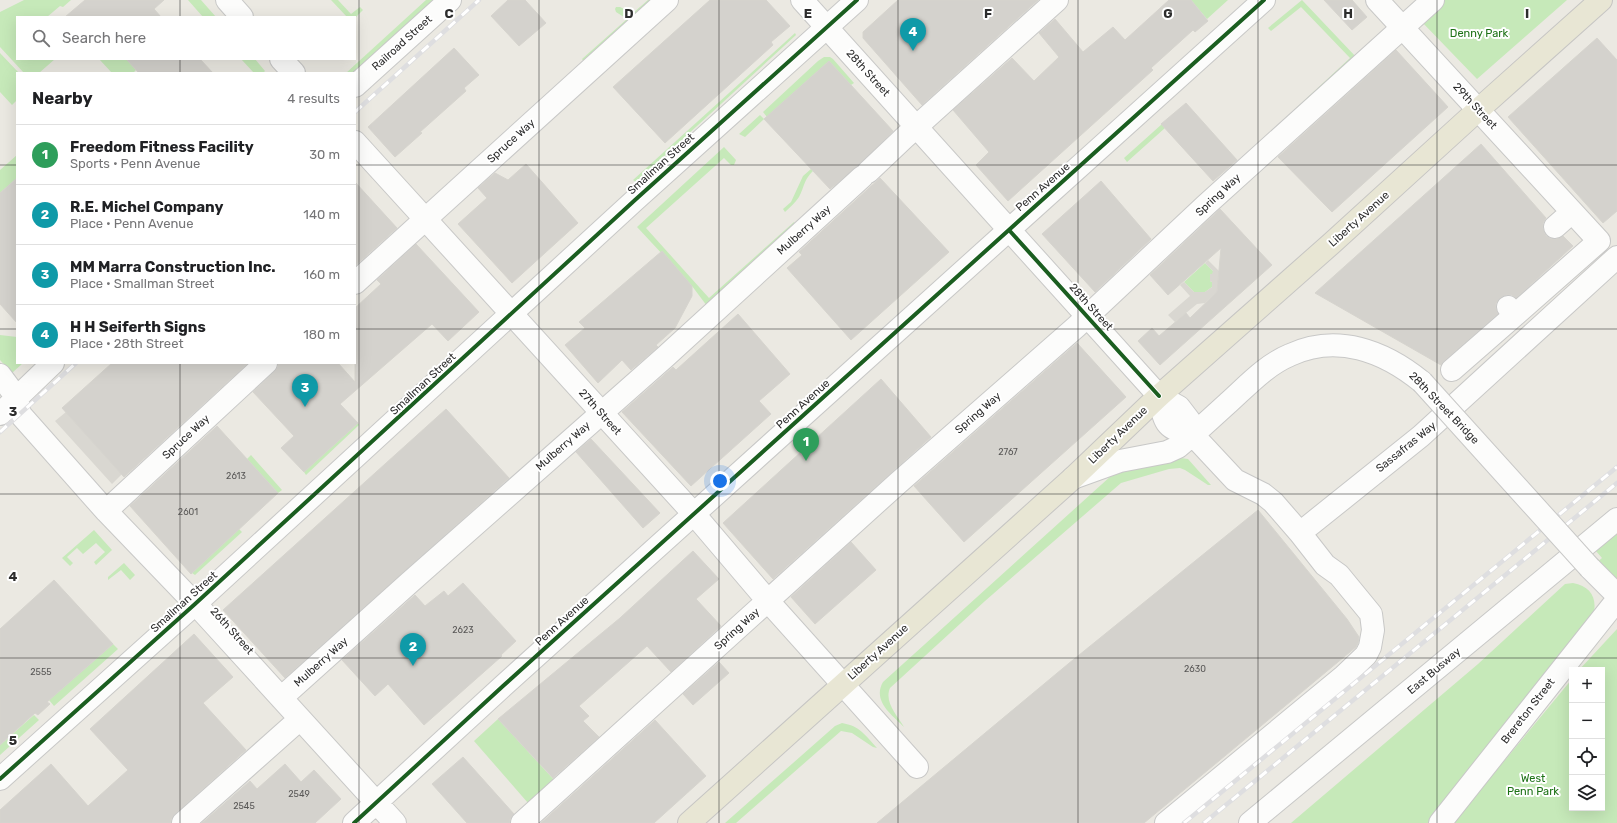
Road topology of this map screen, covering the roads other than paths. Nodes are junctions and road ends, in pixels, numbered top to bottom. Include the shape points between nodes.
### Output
1 (227, 0) edge
2 (450, 0) edge
3 (667, 0) edge
4 (802, 0) edge
5 (857, 0) edge
6 (1057, 0) edge
7 (1264, 0) edge
8 (1378, 0) edge
9 (1433, 0) edge
10 (1601, 0) edge
11 (241, 16) edge
12 (827, 27) junction
13 (1402, 27) junction
14 (282, 60) edge
15 (293, 72) edge
16 (356, 85) edge
17 (1478, 110) junction
18 (916, 127) junction
19 (356, 143) edge
20 (1572, 212) junction
21 (425, 218) junction
22 (1555, 227) dead end
23 (1008, 230) junction
24 (1617, 257) edge
25 (356, 281) edge
26 (512, 314) junction
27 (1087, 316) junction
28 (52, 364) edge
29 (265, 364) edge
30 (1452, 370) dead end
31 (0, 375) edge
32 (1159, 396) junction
33 (17, 398) junction
34 (601, 413) junction
35 (0, 414) edge
36 (1192, 435) junction
37 (1073, 478) junction
38 (106, 511) junction
39 (694, 514) junction
40 (1617, 519) edge
41 (1300, 532) junction
42 (1617, 595) edge
43 (1617, 600) edge
44 (768, 601) junction
45 (195, 604) junction
46 (842, 685) junction
47 (280, 698) junction
48 (300, 719) junction
49 (917, 767) dead end
50 (0, 779) edge
51 (376, 802) junction
52 (183, 823) edge
53 (354, 823) edge
54 (395, 823) edge
55 (522, 823) edge
56 (689, 823) edge
57 (1166, 823) edge
58 (1250, 823) edge
59 (1440, 823) edge

1 - 11 street
2 - 16 street, Railroad Street
3 - 21 street, Spruce Way
4 - 12 street, 28th Street
5 - 12 street, Smallman Street
6 - 18 street, Mulberry Way
7 - 23 street, Penn Avenue
8 - 13 street, 29th Street
9 - 13 street, Spring Way
10 - 17 main road, Liberty Avenue
12 - 18 street, 28th Street
12 - 26 street, Smallman Street
13 - 17 street, 29th Street
13 - 27 street, Spring Way
14 - 15 street
17 - 20 street, 29th Street
17 - 32 main road, Liberty Avenue
18 - 23 street, 28th Street
18 - 34 street, Mulberry Way
19 - 21 street, 27th Street
20 - 22 street
20 - 30 street, 29th Street via 1599,241 1511,311
21 - 25 street, Spruce Way
21 - 26 street, 27th Street
23 - 27 street, 28th Street
23 - 39 street, Penn Avenue
24 - 41 street, Sassafras Way via 1422,436
26 - 34 street, 27th Street
26 - 45 street, Smallman Street
27 - 32 street, 28th Street
27 - 44 street, Spring Way
28 - 33 street
29 - 38 street, Spruce Way
31 - 33 street, 26th Street
32 - 36 street, 28th Street via 1179,408 1189,420
32 - 37 main road, Liberty Avenue
33 - 35 street
33 - 38 street, 26th Street via 20,414
34 - 39 street, 27th Street
34 - 47 street, Mulberry Way
36 - 37 street, 28th Street Bridge via 1178,447 1167,452 1120,461
36 - 41 street via 1235,480 1268,498
36 - 42 street, 28th Street Bridge, bridge via 1254,380 1290,354 1331,345 1374,352 1422,382
37 - 46 main road, Liberty Avenue
38 - 45 street, 26th Street
39 - 44 street, 27th Street
39 - 51 street, Penn Avenue
40 - 58 street, East Busway
41 - 57 street via 1325,565 1340,575 1371,614 1373,630 1370,647 1366,655 1344,676
43 - 59 street, Brereton Street
44 - 46 street, 27th Street
44 - 55 street, Spring Way
45 - 47 street, 26th Street
45 - 50 street, Smallman Street
46 - 49 street, 27th Street
46 - 56 main road, Liberty Avenue
47 - 48 street, 26th Street
48 - 51 street, 26th Street
48 - 52 street
51 - 53 street, Penn Avenue
51 - 54 street, 26th Street

